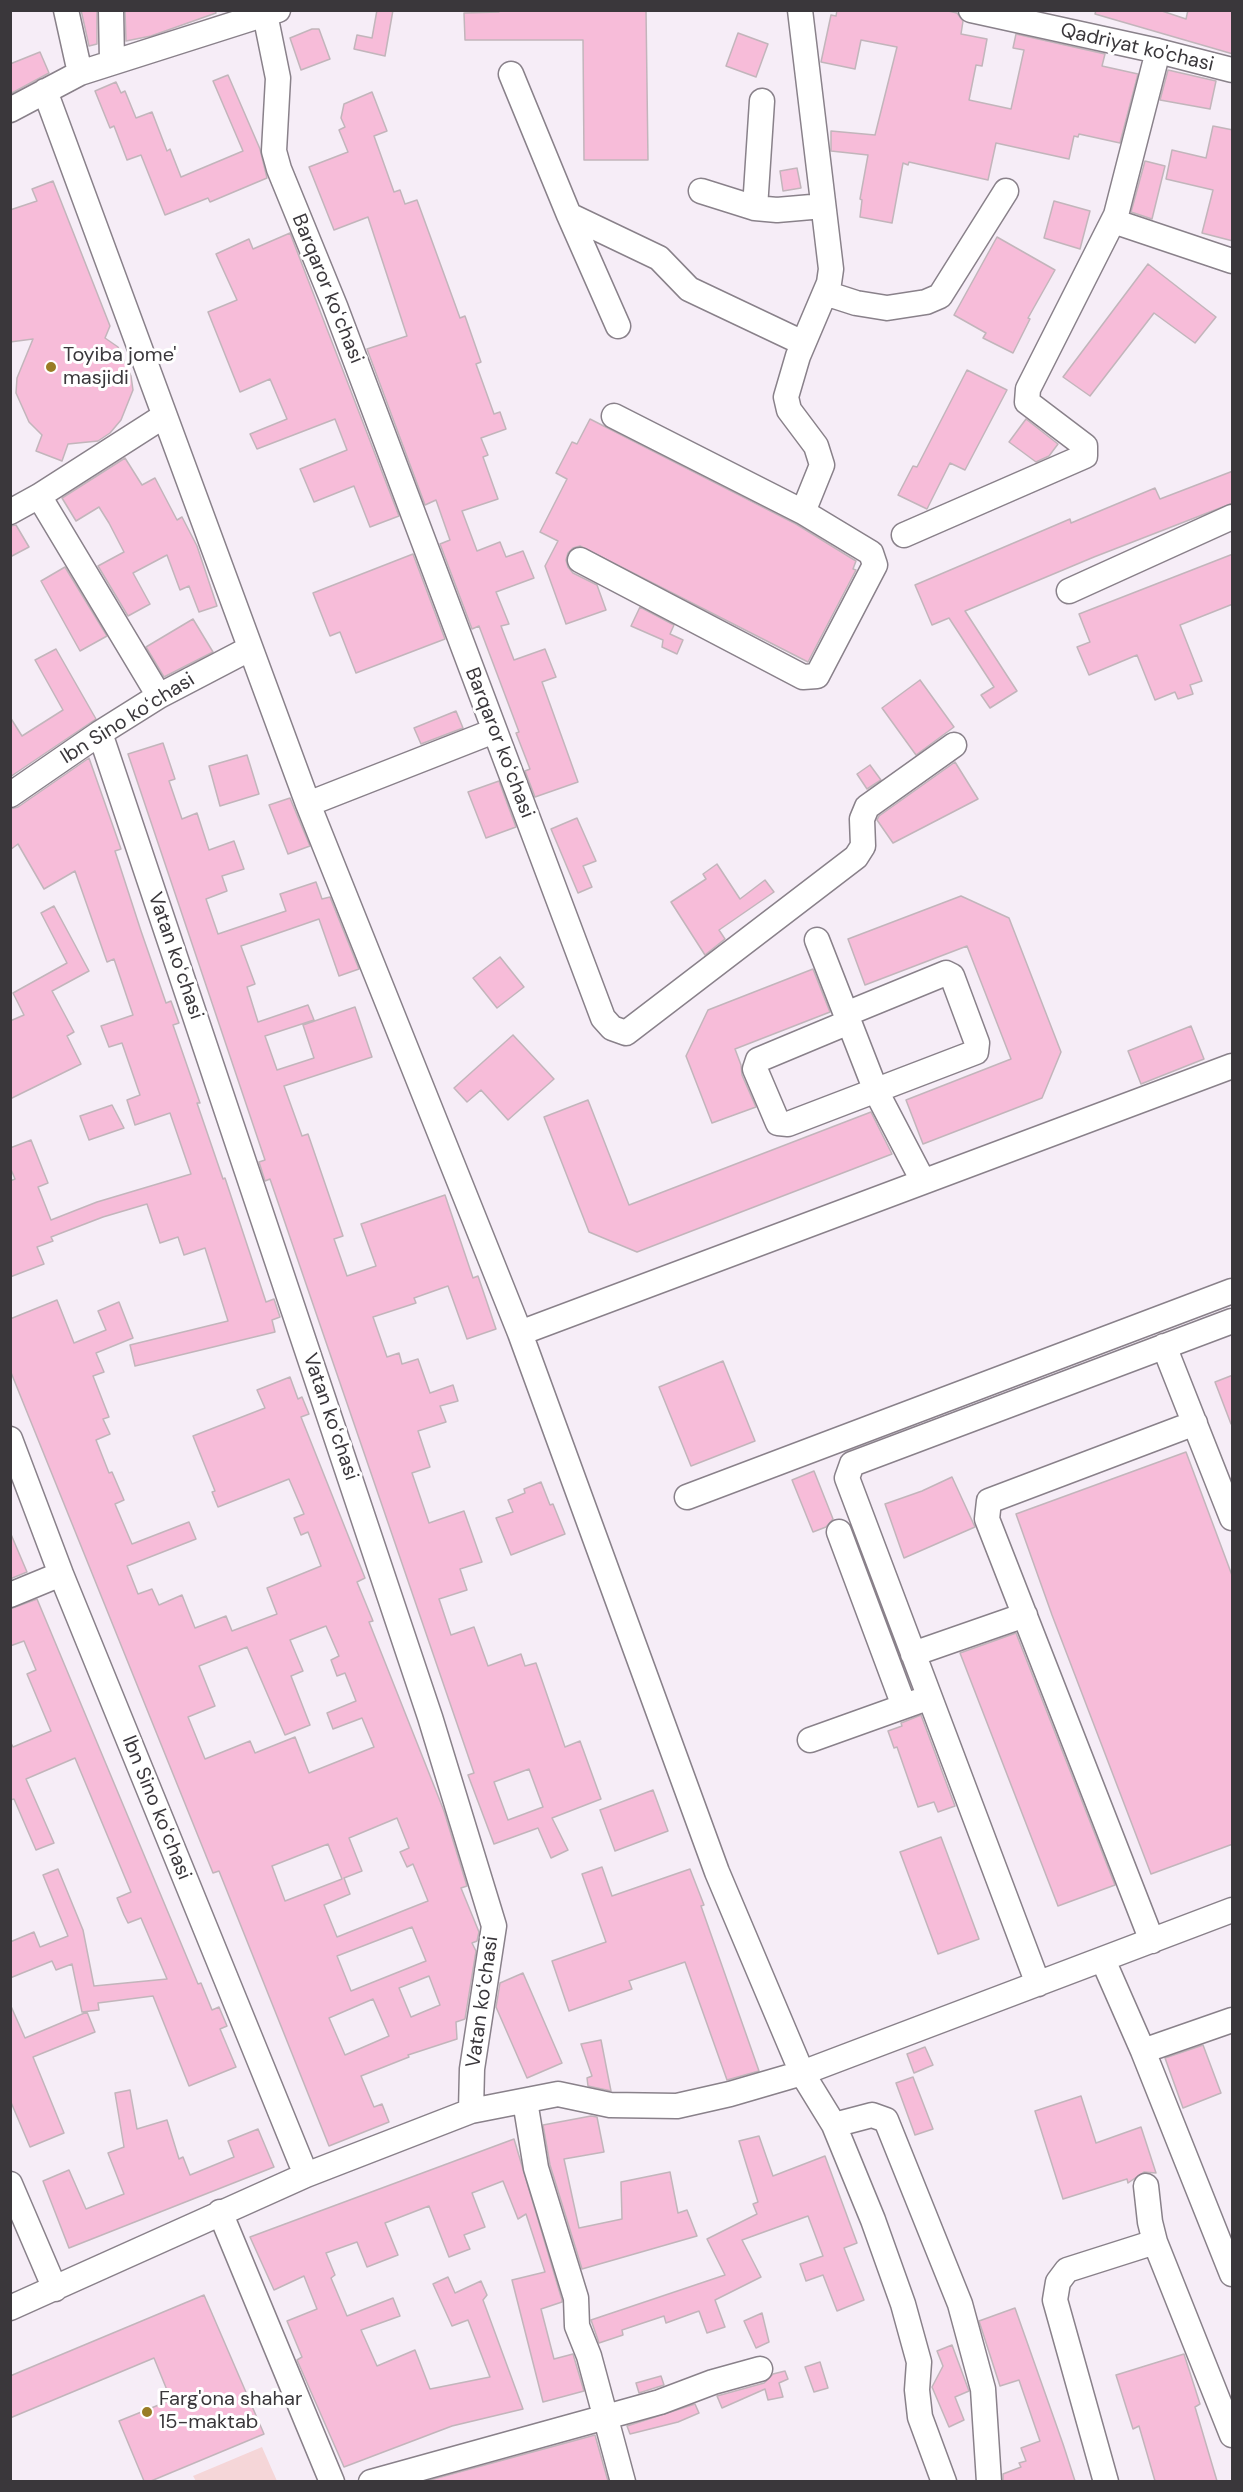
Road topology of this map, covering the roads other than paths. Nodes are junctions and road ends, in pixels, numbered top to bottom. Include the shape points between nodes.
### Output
1 (66, 10) edge
2 (111, 10) edge
3 (800, 10) edge
4 (971, 10) edge
5 (271, 12) edge
6 (1158, 51) junction
7 (112, 61) junction
8 (1233, 70) edge
9 (80, 73) junction
10 (511, 74) dead end
11 (45, 91) junction
12 (762, 101) dead end
13 (10, 110) edge
14 (701, 190) dead end
15 (1006, 190) dead end
16 (823, 206) junction
17 (755, 208) junction
18 (569, 215) junction
19 (1113, 221) junction
20 (1233, 261) edge
21 (825, 293) junction
22 (618, 326) dead end
23 (803, 343) junction
24 (164, 416) junction
25 (614, 416) dead end
26 (39, 496) junction
27 (10, 512) edge
28 (803, 512) junction
29 (1233, 517) edge
30 (904, 535) dead end
31 (580, 560) dead end
32 (1069, 591) dead end
33 (249, 648) junction
34 (159, 696) junction
35 (494, 731) junction
36 (100, 733) junction
37 (954, 745) dead end
38 (10, 795) edge
39 (308, 804) junction
40 (817, 940) dead end
41 (848, 1018) junction
42 (1233, 1065) edge
43 (876, 1091) junction
44 (923, 1181) junction
45 (1233, 1291) edge
46 (1233, 1321) edge
47 (520, 1333) junction
48 (1164, 1346) junction
49 (1195, 1423) junction
50 (10, 1439) edge
51 (687, 1497) dead end
52 (1233, 1518) edge
53 (839, 1532) dead end
54 (61, 1574) junction
55 (10, 1595) edge
56 (1025, 1615) junction
57 (913, 1654) junction
58 (929, 1697) junction
59 (904, 1706) junction
60 (810, 1740) dead end
61 (1233, 1910) edge
62 (1152, 1941) junction
63 (1103, 1960) junction
64 (1038, 1984) junction
65 (1233, 2020) edge
66 (1143, 2051) junction
67 (802, 2073) junction
68 (525, 2101) junction
69 (471, 2112) junction
70 (834, 2126) junction
71 (306, 2175) junction
72 (10, 2184) edge
73 (1146, 2186) dead end
74 (220, 2212) junction
75 (1155, 2242) junction
76 (1233, 2274) edge
77 (55, 2289) junction
78 (10, 2308) edge
79 (760, 2369) dead end
80 (1226, 2399) edge
81 (604, 2418) junction
82 (1233, 2435) edge
83 (332, 2481) edge
84 (371, 2481) edge
85 (622, 2481) edge
86 (944, 2481) edge
87 (989, 2481) edge
88 (1106, 2481) edge

1 - 9 street
2 - 7 street
3 - 16 street
4 - 6 street, Qadriyat ko'chasi
5 - 7 street
5 - 35 street, Barqaror koʻchasi via 278,78 274,151 279,169 335,306
6 - 8 street, Qadriyat ko'chasi
6 - 19 street
7 - 9 street
9 - 11 street
10 - 18 street
11 - 13 street
11 - 24 street
12 - 17 street
14 - 17 street
15 - 21 street via 940,296 887,308
16 - 17 street
16 - 21 street via 831,268
18 - 22 street
18 - 23 street via 659,258 689,289
19 - 20 street
19 - 30 street via 1028,389 1027,402 1085,446 1085,456
21 - 23 street
23 - 28 street via 786,397 789,410 816,447 822,465
24 - 26 street
24 - 33 street
25 - 28 street
26 - 27 street
26 - 34 street
28 - 31 street via 871,553 875,565 817,676 803,677
29 - 32 street
33 - 34 street, Ibn Sino koʻchasi
33 - 39 street
34 - 36 street, Ibn Sino koʻchasi
35 - 37 street, Barqaror koʻchasi via 603,1017 612,1028 626,1033 856,857 863,846 862,819 867,807
35 - 39 street
36 - 38 street, Ibn Sino koʻchasi
36 - 69 street, Vatan koʻchasi via 430,1716 494,1926 472,2069
39 - 47 street
40 - 41 street
41 - 43 street
41 - 43 street via 758,1060 755,1069 778,1123 788,1124
41 - 43 street via 945,973 952,976 977,1043 976,1052
42 - 44 street
43 - 44 street
44 - 47 street
45 - 51 street
46 - 48 street
47 - 67 street via 717,1872
48 - 49 street
48 - 57 street via 852,1464 847,1478
49 - 52 street
49 - 56 street via 989,1501 987,1519
50 - 54 street, Ibn Sino koʻchasi
53 - 59 street
54 - 55 street
54 - 71 street, Ibn Sino koʻchasi
56 - 57 street
56 - 62 street
57 - 58 street
58 - 59 street
58 - 64 street
59 - 60 street
61 - 62 street
62 - 63 street
63 - 64 street
63 - 66 street
64 - 67 street
65 - 66 street
66 - 76 street
67 - 68 street via 677,2106 610,2105 558,2094
67 - 70 street
68 - 69 street
68 - 81 street via 536,2168 576,2298 576,2326 589,2356
69 - 71 street
70 - 86 street via 903,2304 919,2362 920,2417
70 - 87 street via 872,2115 886,2120 960,2304 983,2390
71 - 74 street
72 - 77 street
73 - 75 street
74 - 77 street
74 - 83 street
75 - 80 street
75 - 88 street via 1067,2270 1058,2282 1055,2300
77 - 78 street
79 - 81 street
80 - 82 street
81 - 84 street
81 - 85 street

